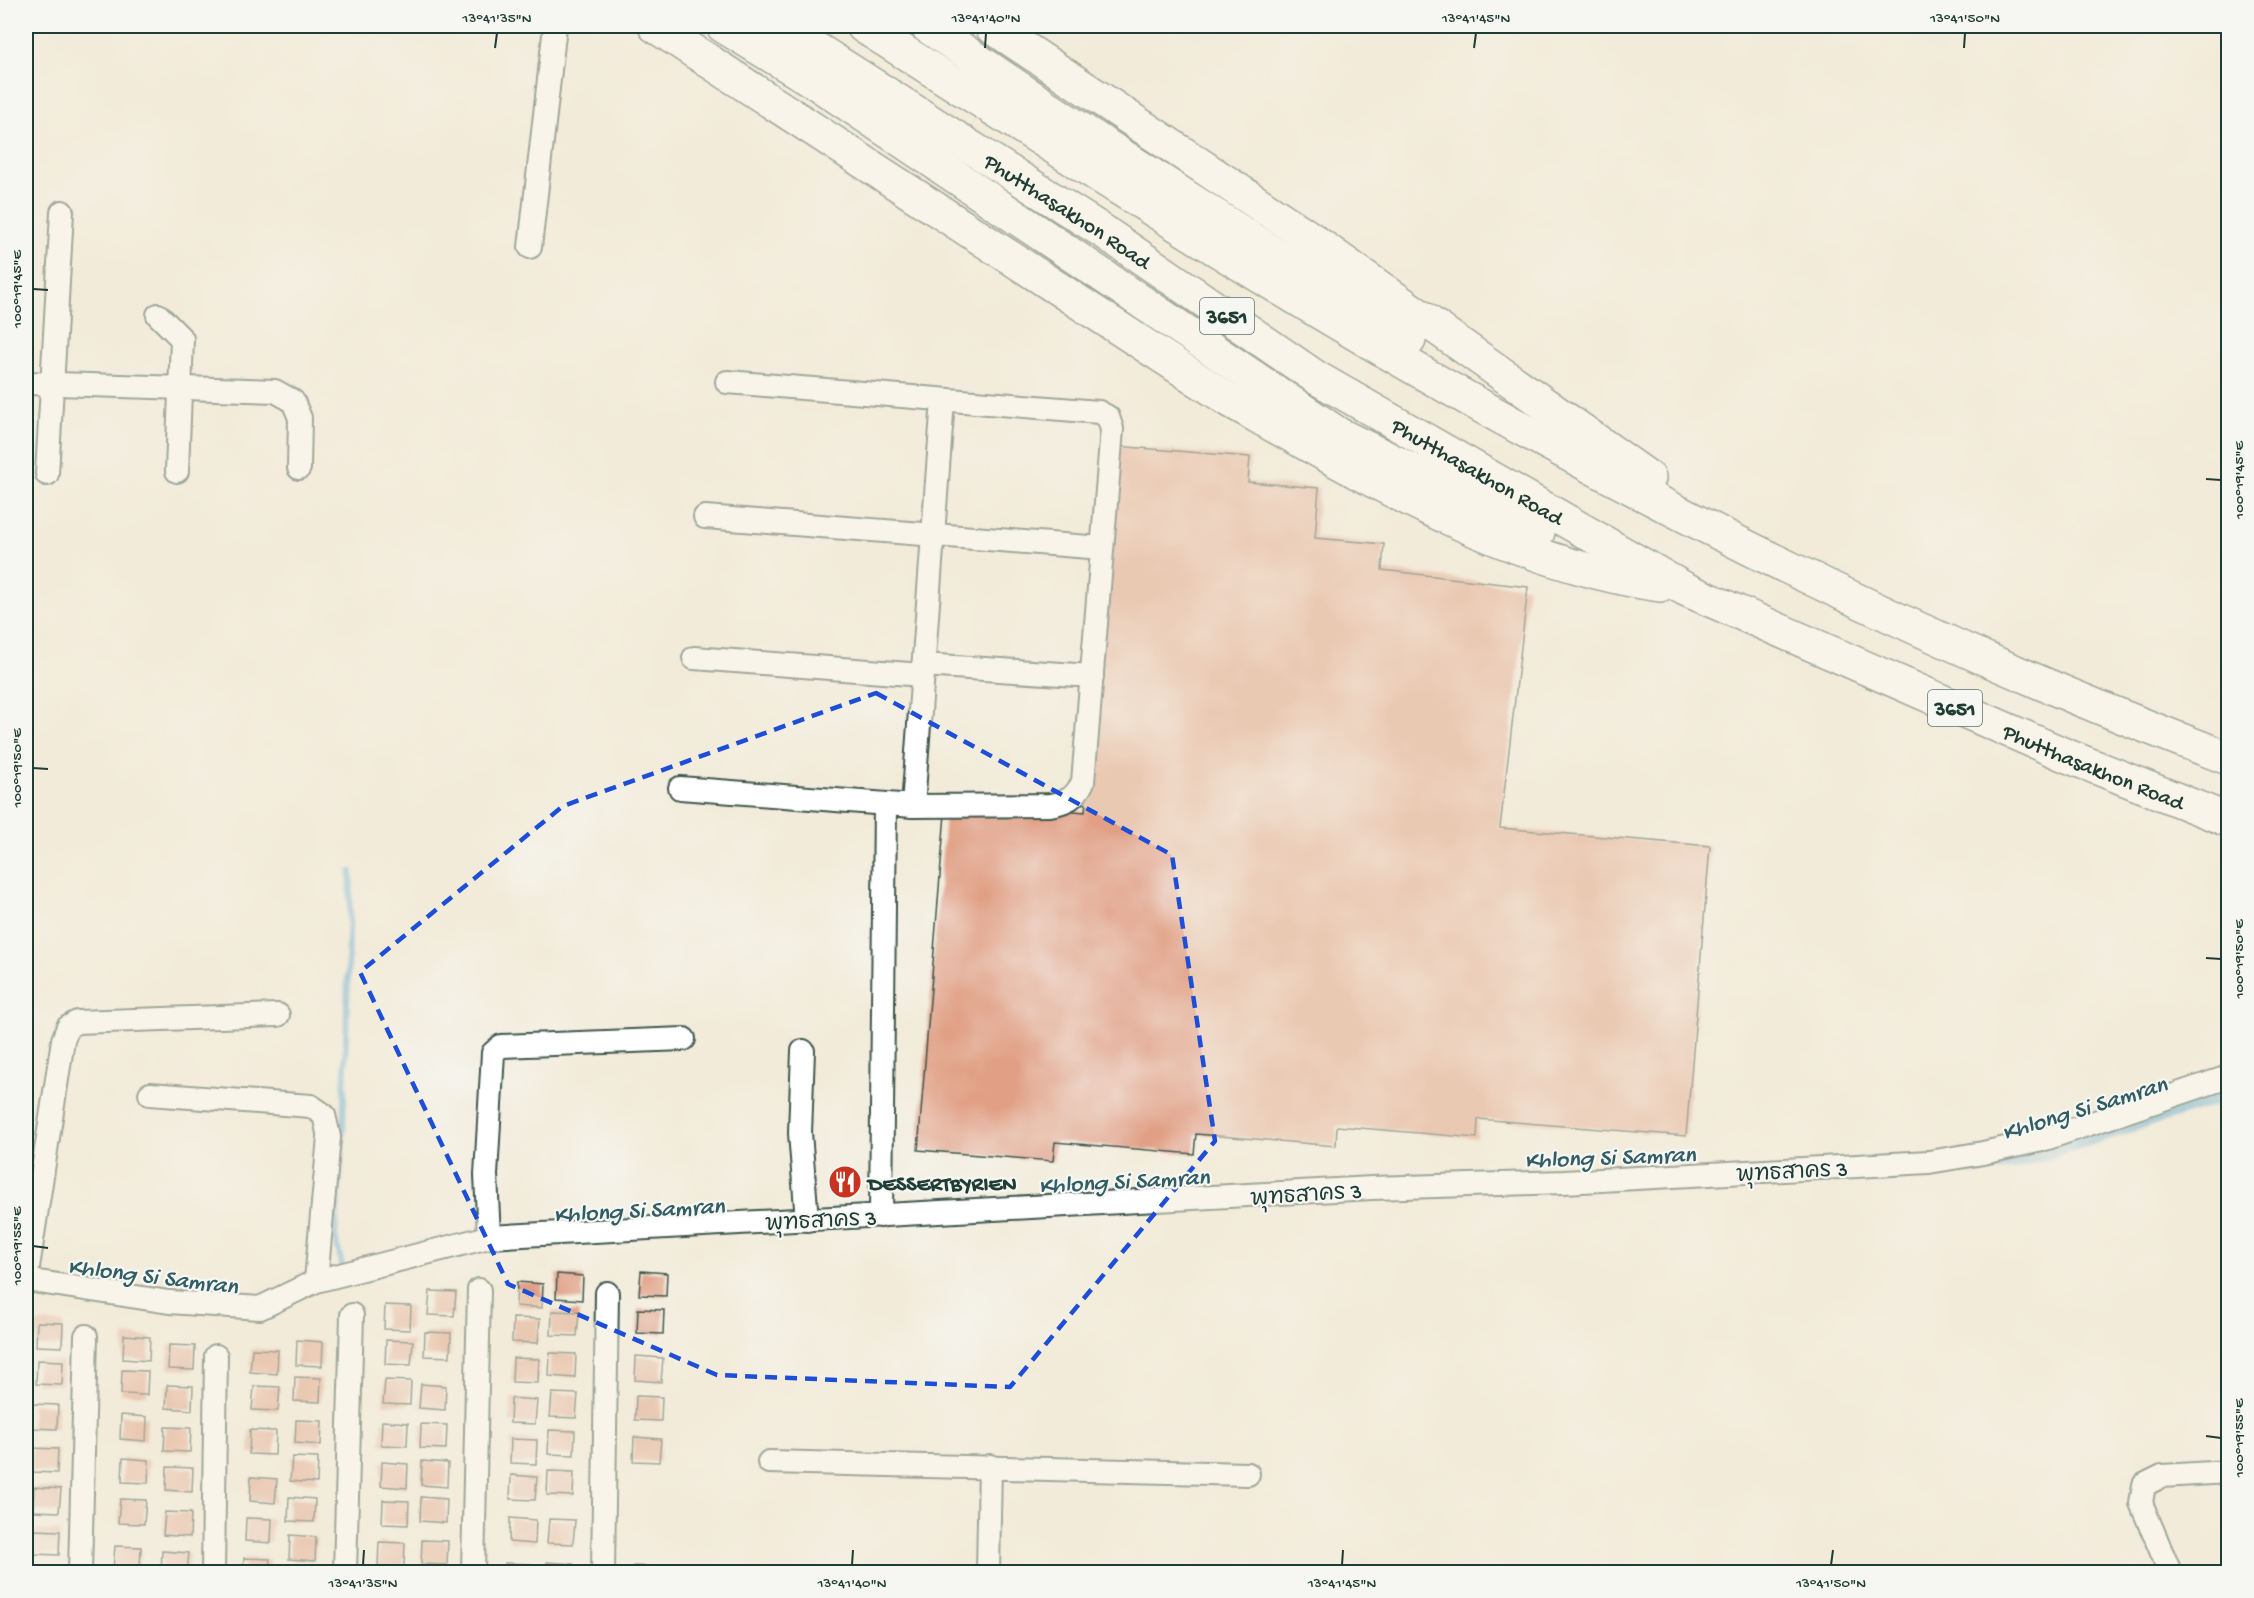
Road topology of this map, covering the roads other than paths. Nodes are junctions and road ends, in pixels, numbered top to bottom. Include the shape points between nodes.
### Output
1 (555, 26) edge
2 (655, 26) edge
3 (723, 26) edge
4 (780, 26) edge
5 (863, 26) edge
6 (927, 26) edge
7 (991, 26) edge
8 (62, 212) dead end
9 (530, 247) dead end
10 (158, 315) dead end
11 (727, 382) dead end
12 (26, 383) edge
13 (54, 384) junction
14 (180, 388) junction
15 (943, 400) junction
16 (299, 468) dead end
17 (177, 471) dead end
18 (46, 474) dead end
19 (705, 517) dead end
20 (1720, 531) junction
21 (933, 536) junction
22 (1102, 548) junction
23 (1685, 589) junction
24 (694, 658) dead end
25 (923, 670) junction
26 (1092, 676) junction
27 (2229, 758) edge
28 (680, 788) dead end
29 (885, 804) junction
30 (913, 806) junction
31 (2229, 820) edge
32 (278, 1014) dead end
33 (684, 1039) dead end
34 (803, 1051) dead end
35 (2229, 1077) edge
36 (150, 1094) dead end
37 (881, 1215) junction
38 (807, 1220) junction
39 (489, 1237) junction
40 (26, 1280) edge
41 (316, 1281) junction
42 (479, 1290) dead end
43 (607, 1293) dead end
44 (352, 1315) dead end
45 (86, 1336) dead end
46 (216, 1356) dead end
47 (769, 1462) dead end
48 (990, 1466) junction
49 (2229, 1472) edge
50 (1248, 1474) dead end
51 (80, 1572) edge
52 (213, 1572) edge
53 (345, 1572) edge
54 (472, 1572) edge
55 (603, 1572) edge
56 (988, 1572) edge
57 (2170, 1572) edge

1 - 9 street
2 - 23 main road via 1229,400 1315,448 1445,516 1514,545 1610,575
3 - 23 main road via 821,86 1338,434 1540,532
4 - 23 main road, Phutthasakhon Road / 3651 via 1104,232 1317,378
5 - 20 main road, Phutthasakhon Road / 3651 via 1374,344 1565,452
6 - 20 main road via 1059,116 1435,356
7 - 20 main road via 1435,325
8 - 13 street
10 - 14 street via 182,339
11 - 15 street
12 - 13 street
13 - 14 street
13 - 18 street
14 - 16 street via 275,391 293,401 300,418
14 - 17 street
15 - 21 street
15 - 22 street via 1099,412 1108,417 1112,429
19 - 21 street
20 - 27 main road, Phutthasakhon Road / 3651 via 1992,662
21 - 22 street
21 - 25 street
22 - 26 street
23 - 31 main road, Phutthasakhon Road / 3651 via 2065,755
24 - 25 street
25 - 26 street
25 - 30 street
26 - 30 street via 1083,782 1077,794 1066,802
28 - 29 street
29 - 30 street
29 - 37 street
32 - 40 street via 77,1022 68,1027
33 - 39 street via 501,1046 493,1053 486,1175
34 - 38 street via 800,1132
35 - 37 street, พุทธสาคร 3 via 2042,1140 1929,1162
36 - 41 street via 311,1106 324,1115 329,1137
37 - 38 street, พุทธสาคร 3
38 - 39 street, พุทธสาคร 3
39 - 41 street, พุทธสาคร 3
40 - 41 street, พุทธสาคร 3 via 169,1302 260,1308
42 - 54 street
43 - 55 street
44 - 53 street
45 - 51 street
46 - 52 street
47 - 48 street
48 - 50 street
48 - 56 street
49 - 57 street via 2162,1476 2144,1485 2141,1503

